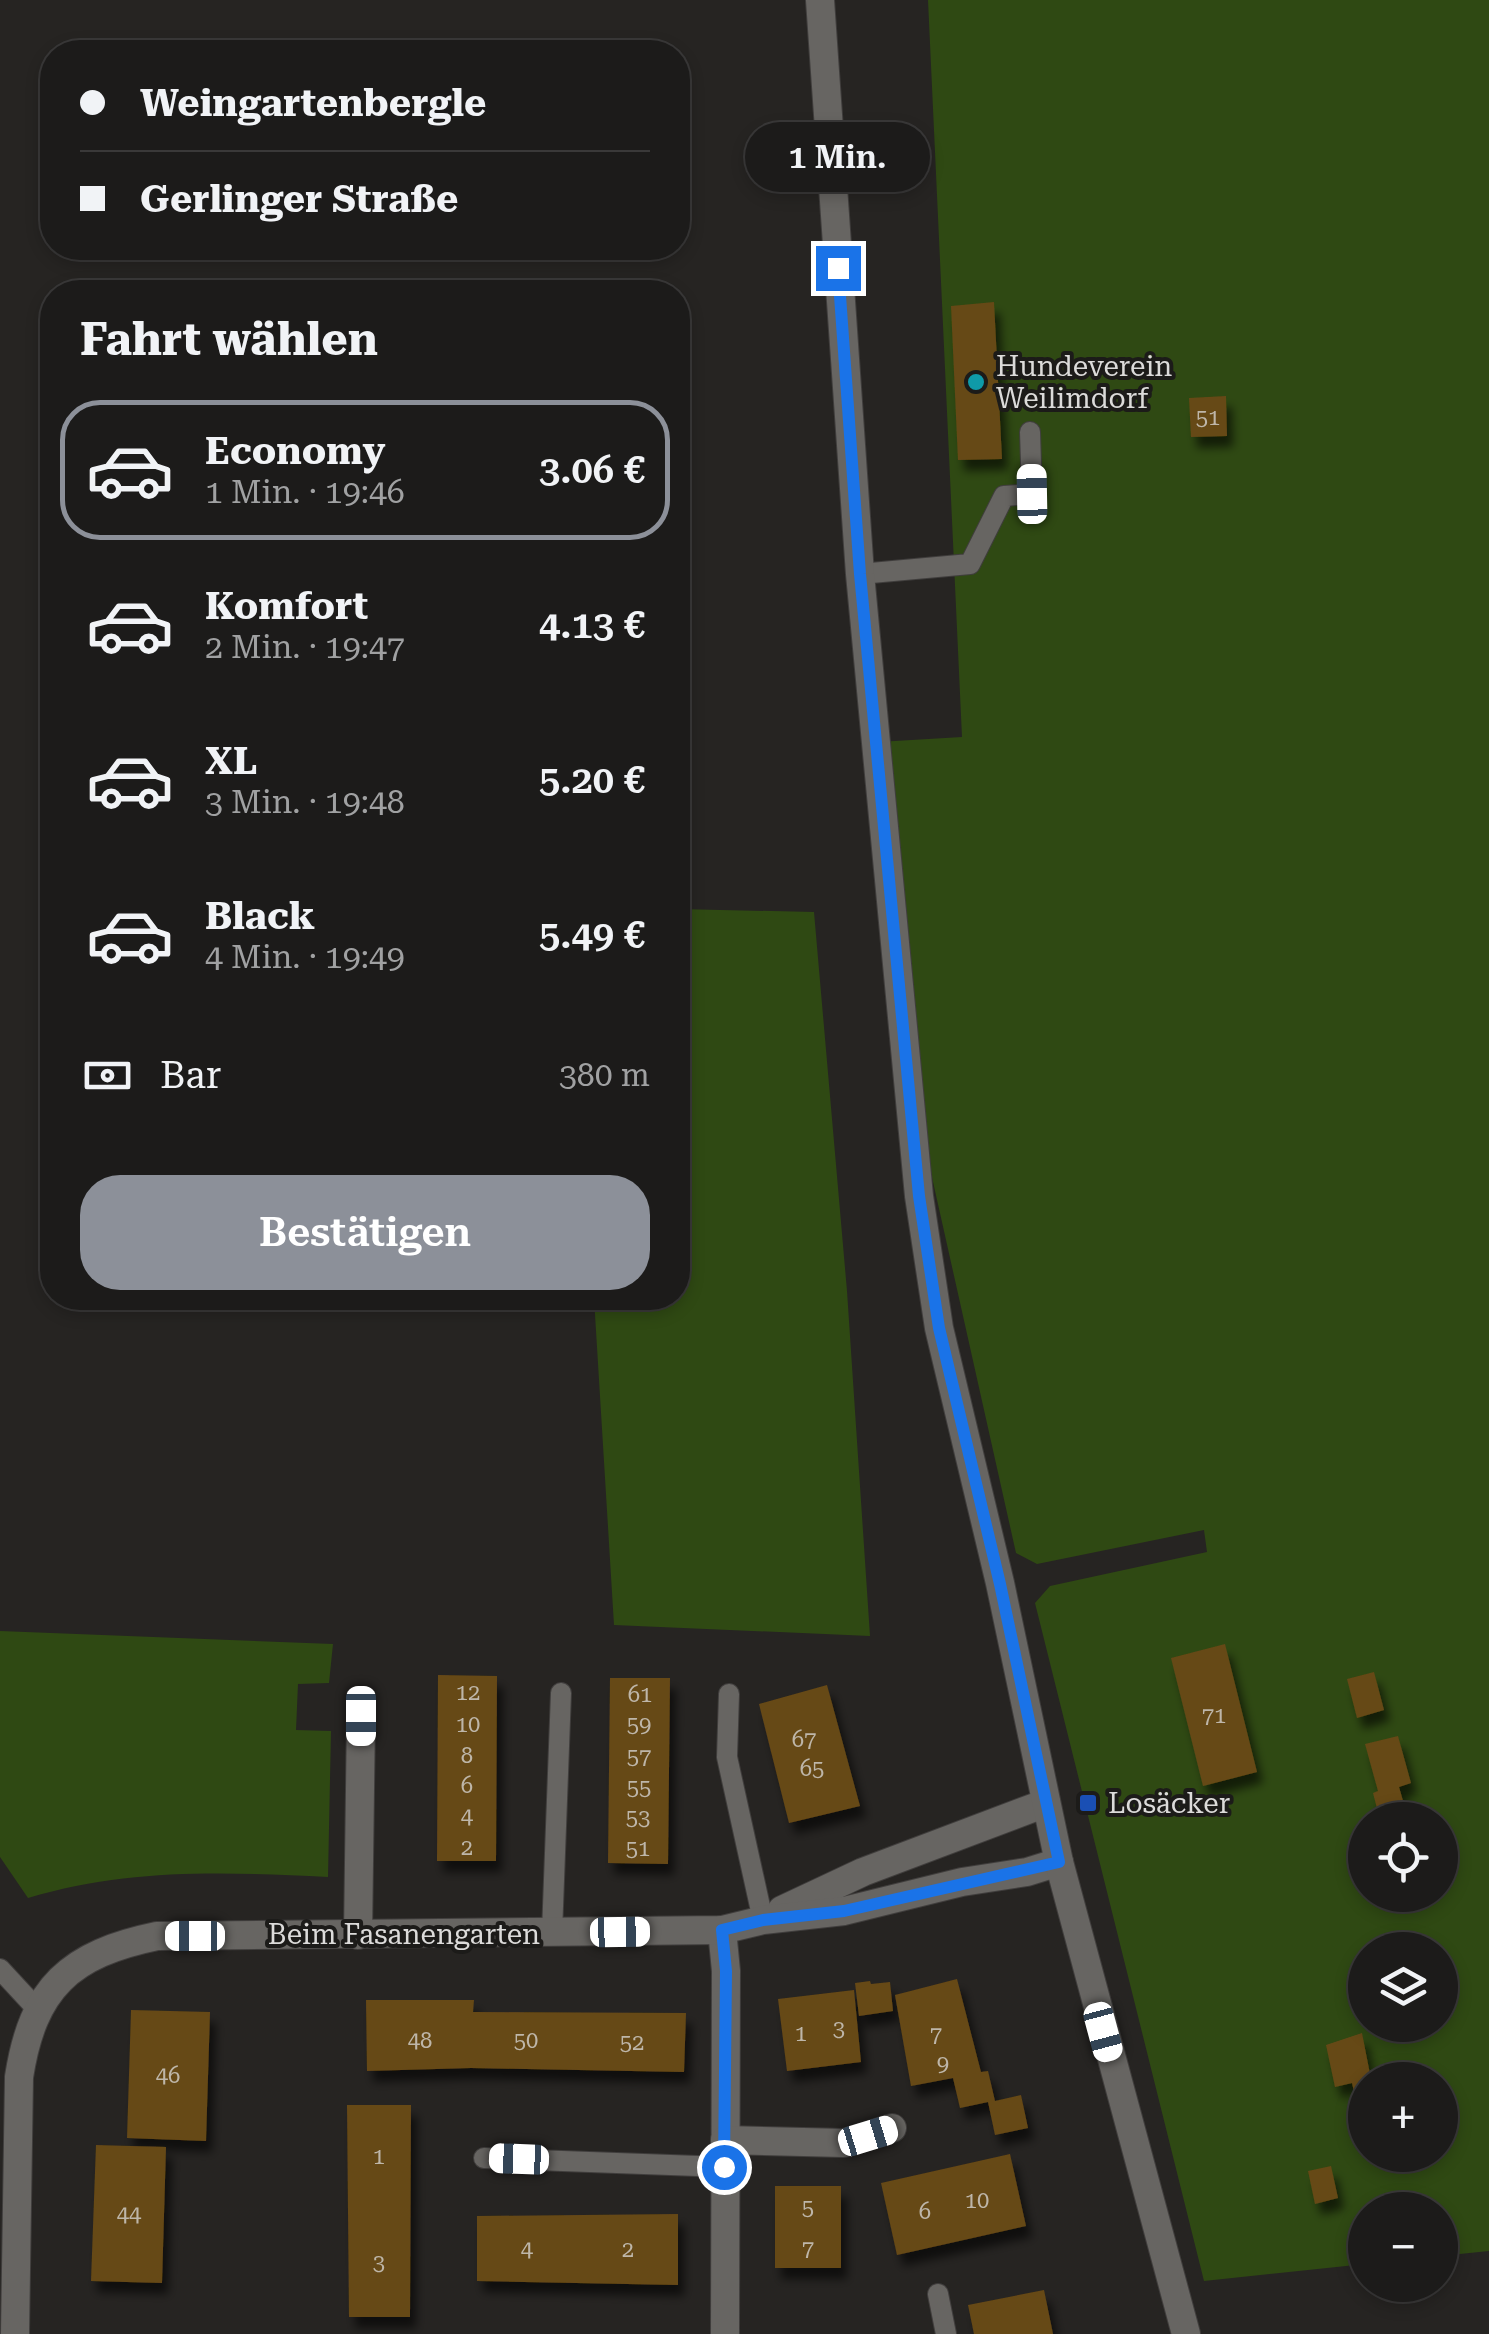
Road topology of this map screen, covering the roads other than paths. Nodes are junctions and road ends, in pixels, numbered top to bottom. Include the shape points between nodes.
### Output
1 (820, 0) edge
2 (1030, 432) dead end
3 (860, 574) junction
4 (561, 1693) dead end
5 (729, 1694) dead end
6 (361, 1716) dead end
7 (1046, 1803) junction
8 (1059, 1862) junction
9 (763, 1920) junction
10 (722, 1930) junction
11 (552, 1933) junction
12 (358, 1935) junction
13 (0, 1969) edge
14 (37, 2009) junction
15 (892, 2128) dead end
16 (724, 2153) junction
17 (484, 2158) dead end
18 (8, 2226) edge
19 (938, 2294) dead end
20 (15, 2334) edge
21 (726, 2334) edge
22 (946, 2334) edge
23 (1186, 2334) edge

1 - 3 street
2 - 3 lane via 1032,494 1004,496 970,564
3 - 7 street via 919,1196 939,1328
4 - 11 lane
5 - 9 lane via 728,1758
6 - 12 street
7 - 8 street
7 - 9 street, Beim Fasanengarten via 863,1872
8 - 9 street, Beim Fasanengarten via 844,1911
8 - 23 street
9 - 10 street, Beim Fasanengarten
10 - 11 street, Beim Fasanengarten
10 - 16 street
11 - 12 street, Beim Fasanengarten
12 - 14 street, Beim Fasanengarten via 158,1936 119,1944 88,1957
13 - 14 lane
14 - 18 street, Beim Fasanengarten via 24,2044
15 - 16 street via 844,2143
16 - 17 lane
16 - 21 street
18 - 20 street, Beim Fasanengarten
19 - 22 lane

